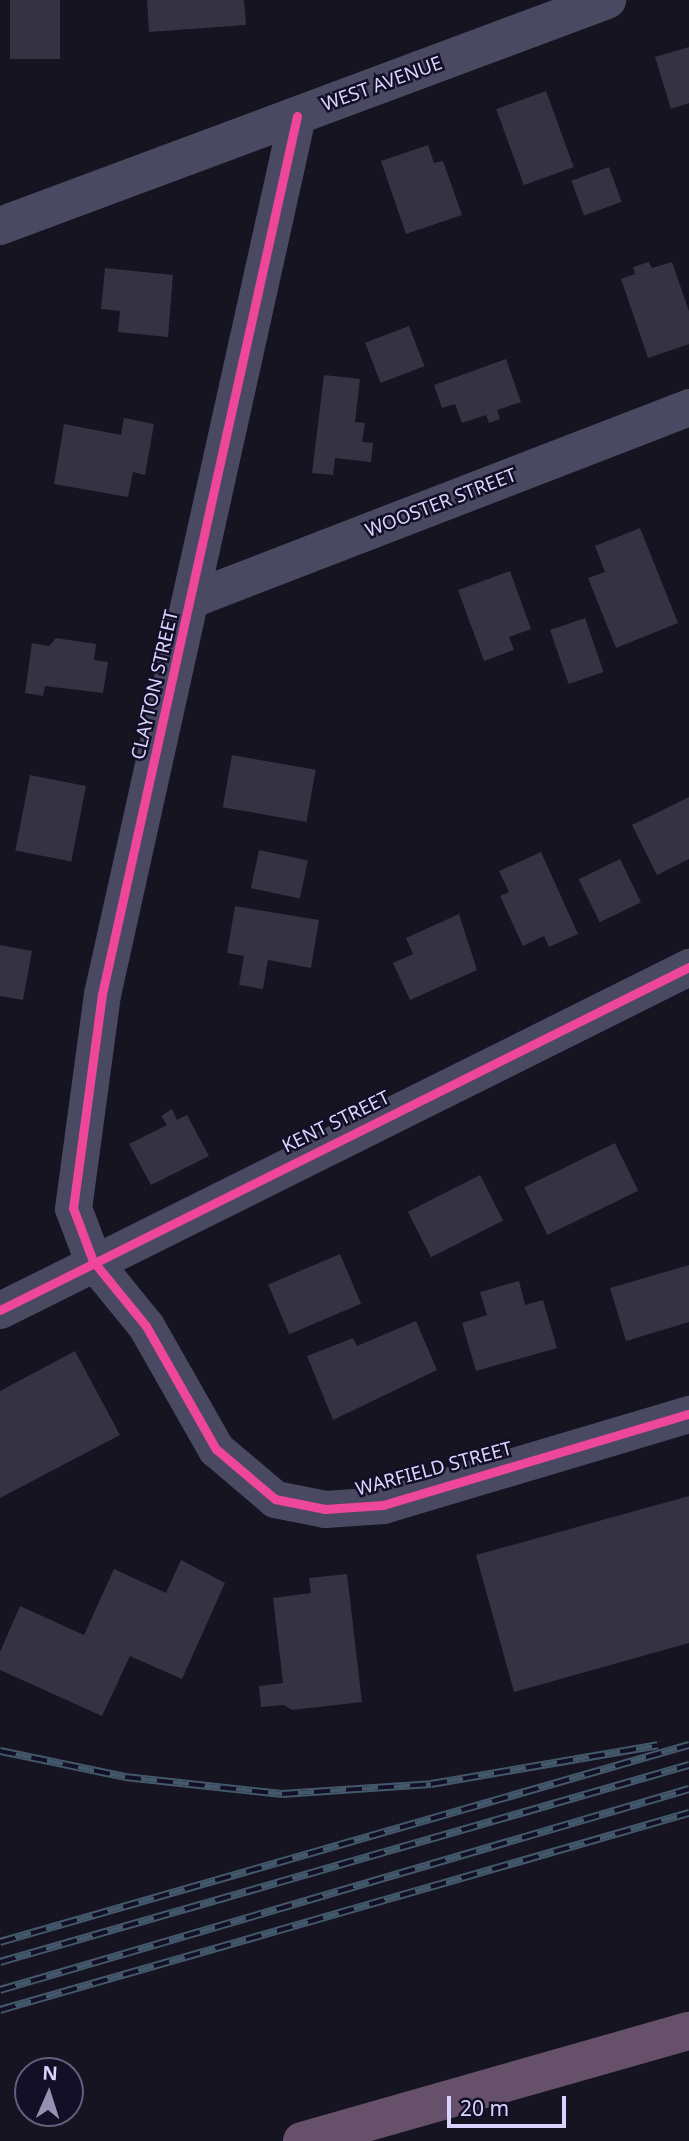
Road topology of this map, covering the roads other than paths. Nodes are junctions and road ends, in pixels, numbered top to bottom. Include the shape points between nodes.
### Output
1 (607, 0) edge
2 (297, 116) junction
3 (0, 226) edge
4 (689, 407) edge
5 (192, 599) junction
6 (689, 967) edge
7 (93, 1261) junction
8 (0, 1310) edge
9 (689, 1414) edge
10 (689, 2031) edge
11 (302, 2141) edge

1 - 2 street, WEST AVENUE
2 - 3 street, WEST AVENUE
2 - 5 street, CLAYTON STREET
4 - 5 street, WOOSTER STREET
5 - 7 street, CLAYTON STREET via 102,993 85,1102 73,1208
6 - 7 street, KENT STREET
7 - 8 street, KENT STREET
7 - 9 street, WARFIELD STREET via 146,1326 216,1449 257,1489 299,1507 383,1505
10 - 11 highway

